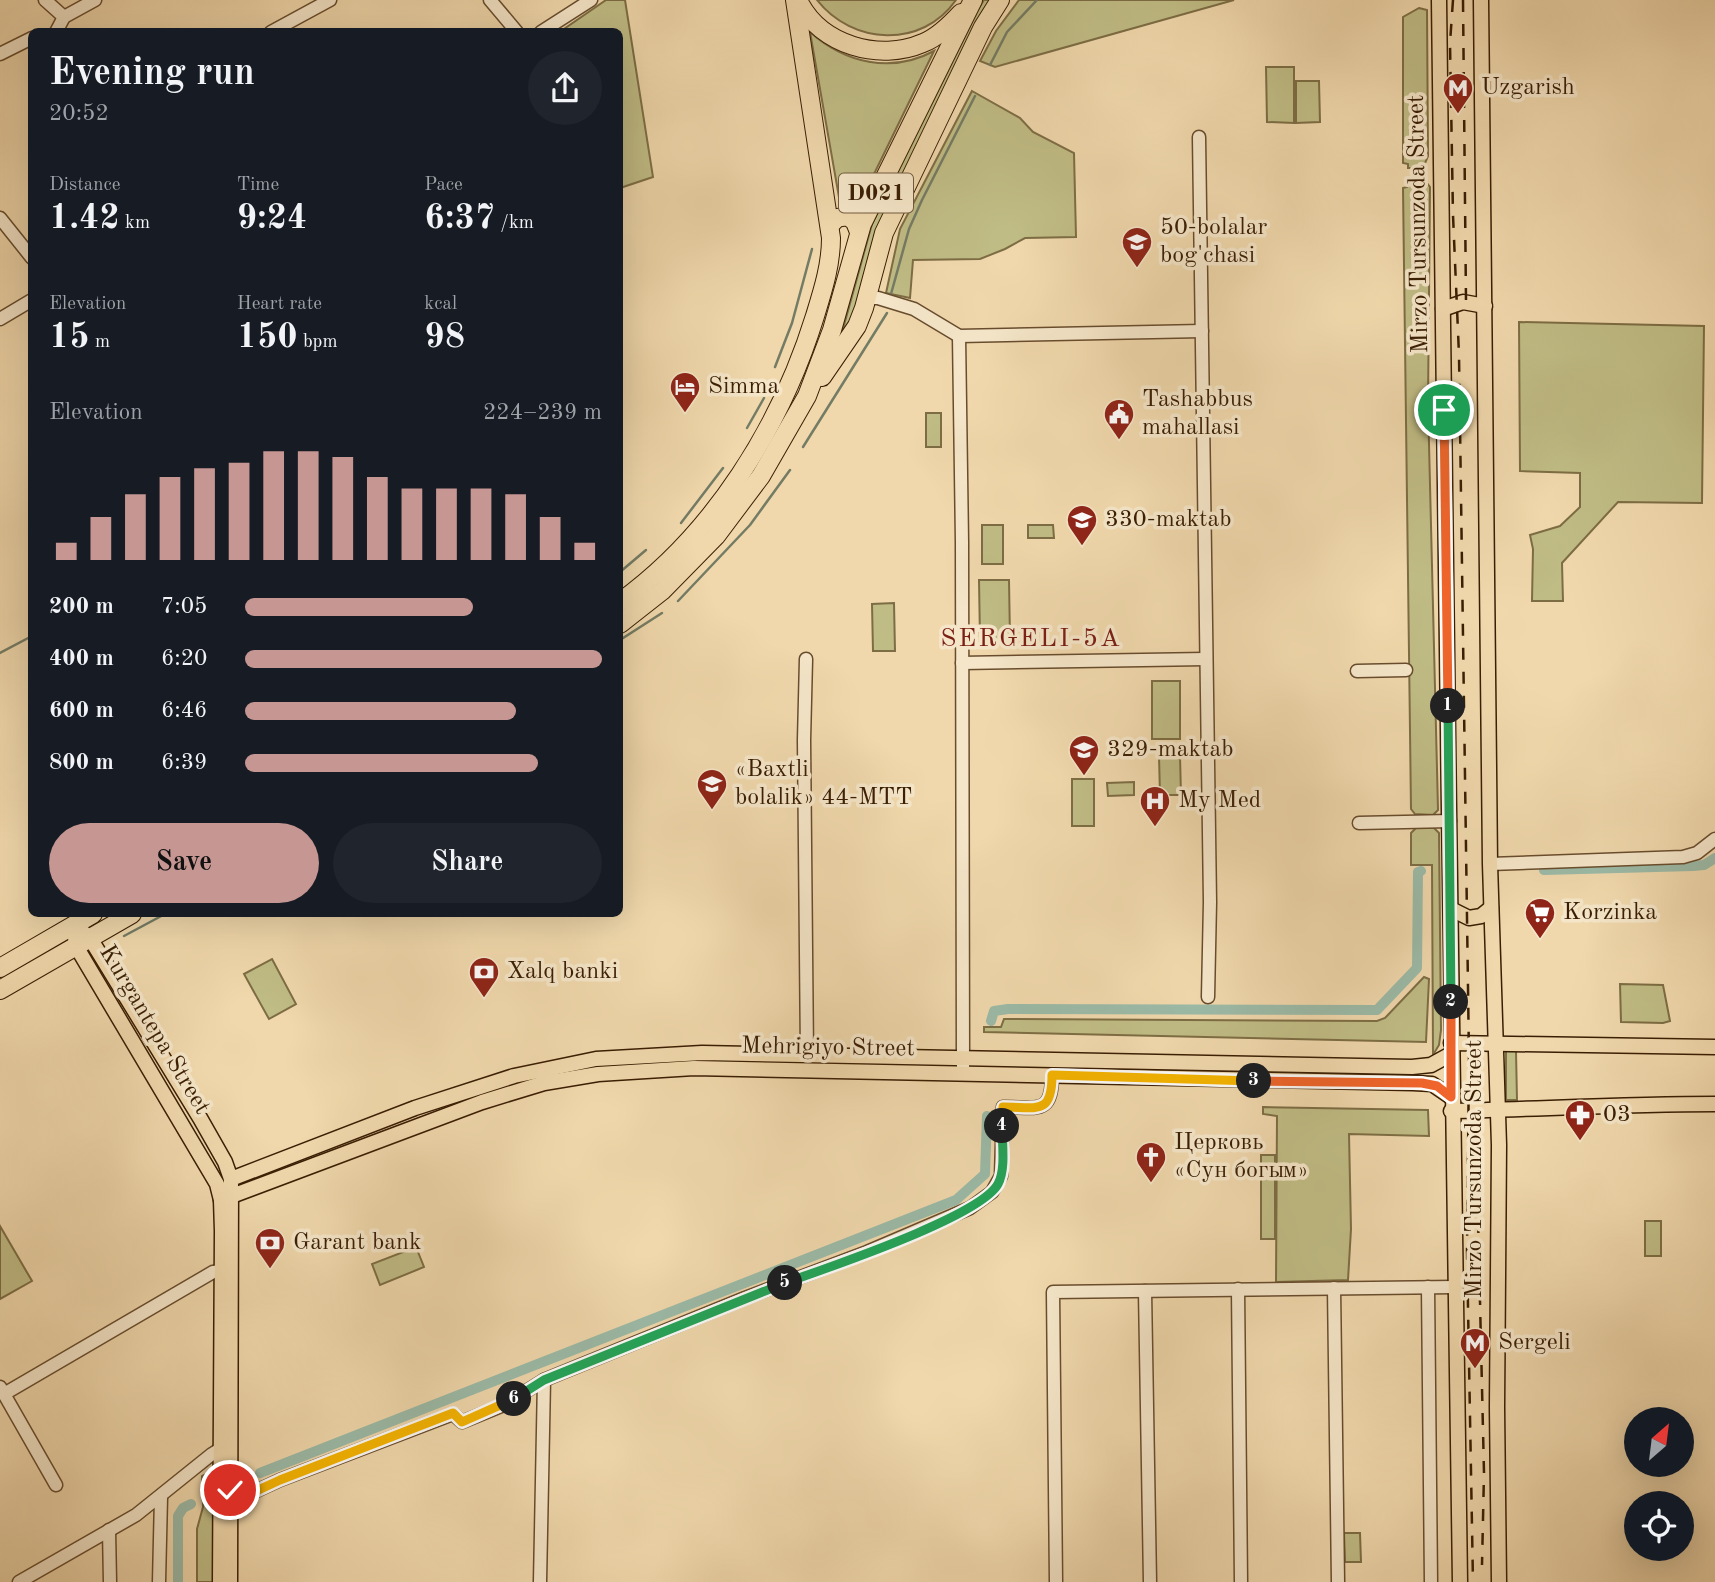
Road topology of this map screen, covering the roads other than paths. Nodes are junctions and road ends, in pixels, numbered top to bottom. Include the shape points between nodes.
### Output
1 (45, 0) edge
2 (95, 0) edge
3 (330, 0) edge
4 (490, 0) edge
5 (591, 0) edge
6 (797, 0) edge
7 (972, 0) edge
8 (1000, 0) edge
9 (1439, 0) edge
10 (1481, 0) edge
11 (64, 17) junction
12 (55, 28) edge
13 (278, 28) edge
14 (511, 28) edge
15 (547, 28) edge
16 (28, 40) edge
17 (0, 54) edge
18 (1199, 137) dead end
19 (0, 218) edge
20 (830, 225) junction
21 (859, 232) junction
22 (28, 253) edge
23 (867, 298) junction
24 (28, 302) edge
25 (1485, 306) junction
26 (1443, 309) junction
27 (0, 318) edge
28 (1202, 331) junction
29 (958, 335) junction
30 (807, 396) junction
31 (623, 600) edge
32 (623, 622) edge
33 (806, 659) dead end
34 (1206, 659) junction
35 (962, 663) junction
36 (1406, 670) dead end
37 (1357, 671) dead end
38 (1450, 821) junction
39 (1359, 823) dead end
40 (1715, 839) edge
41 (1490, 864) junction
42 (1491, 908) junction
43 (1451, 909) junction
44 (88, 917) edge
45 (127, 917) edge
46 (74, 925) junction
47 (83, 942) junction
48 (0, 968) edge
49 (0, 990) edge
50 (1208, 997) dead end
51 (1497, 1043) junction
52 (1715, 1046) edge
53 (1451, 1049) junction
54 (807, 1056) junction
55 (963, 1066) junction
56 (1052, 1075) junction
57 (1451, 1104) junction
58 (1715, 1104) edge
59 (1499, 1110) junction
60 (232, 1178) junction
61 (227, 1198) junction
62 (221, 1271) junction
63 (1428, 1287) junction
64 (1454, 1287) junction
65 (1334, 1288) junction
66 (1238, 1289) junction
67 (1145, 1291) junction
68 (544, 1380) junction
69 (2, 1391) edge
70 (225, 1449) junction
71 (56, 1485) dead end
72 (161, 1497) junction
73 (225, 1503) junction
74 (109, 1530) junction
75 (19, 1582) edge
76 (110, 1582) edge
77 (159, 1582) edge
78 (220, 1582) edge
79 (230, 1582) edge
80 (540, 1582) edge
81 (1056, 1582) edge
82 (1150, 1582) edge
83 (1241, 1582) edge
84 (1338, 1582) edge
85 (1431, 1582) edge
86 (1460, 1582) edge
87 (1499, 1582) edge

1 - 11 street
2 - 11 street
3 - 13 street
4 - 14 street
5 - 15 street
6 - 7 highway, D021 via 829,35 880,51 906,49 932,39
6 - 20 highway, D021
7 - 21 highway, D021
8 - 23 highway via 889,220
9 - 26 main road, Mirzo Tursunzoda Street
10 - 25 main road, Mirzo Tursunzoda Street
11 - 12 street
16 - 17 street
18 - 28 street
19 - 22 street
20 - 21 highway via 848,216
20 - 31 highway, D021 via 829,265 809,335 768,425 702,526 661,569
21 - 30 highway, D021 via 832,330
23 - 29 street via 914,309
23 - 30 highway via 853,334
24 - 27 street
25 - 26 main road via 1463,302
25 - 41 main road, Mirzo Tursunzoda Street
26 - 38 main road, Mirzo Tursunzoda Street
28 - 29 street
28 - 34 street
29 - 35 street
30 - 32 highway, D021 via 761,476 716,536 662,591
33 - 54 street
34 - 35 street
34 - 50 street
35 - 55 street
36 - 37 street
38 - 39 street
38 - 43 main road, Mirzo Tursunzoda Street
40 - 41 street via 1684,857
41 - 42 main road, Mirzo Tursunzoda Street
42 - 43 main road via 1469,918
42 - 51 main road, Mirzo Tursunzoda Street
43 - 53 main road, Mirzo Tursunzoda Street
44 - 46 highway
45 - 47 highway
46 - 47 main road, Kurgantepa Street
46 - 48 highway
47 - 49 highway
47 - 60 main road, Kurgantepa Street via 200,1118
47 - 61 main road, Kurgantepa Street
51 - 52 main road, Mehrigiyo Street
51 - 53 main road, Mehrigiyo Street
51 - 59 main road, Mirzo Tursunzoda Street
53 - 55 main road, Mehrigiyo Street via 1431,1065 1412,1067
53 - 57 main road, Mirzo Tursunzoda Street
54 - 55 main road, Mehrigiyo Street
54 - 60 main road, Mehrigiyo Street via 657,1054 543,1068 467,1090
55 - 56 main road, Mehrigiyo Street
55 - 61 main road, Mehrigiyo Street via 694,1068 571,1078 482,1102
56 - 57 main road, Mehrigiyo Street via 1422,1083 1437,1086
56 - 68 street via 1052,1095 1040,1107 1003,1107 1001,1176 992,1192 970,1209
57 - 59 main road, Mehrigiyo Street
57 - 64 main road, Mirzo Tursunzoda Street
58 - 59 main road, Mehrigiyo Street
59 - 87 main road, Mirzo Tursunzoda Street
60 - 61 main road, Kurgantepa Street
61 - 62 main road, Kurgantepa Street
61 - 70 main road, Kurgantepa Street
62 - 69 street
62 - 70 main road, Kurgantepa Street
63 - 64 street
63 - 65 street
63 - 85 street
64 - 86 main road, Mirzo Tursunzoda Street
65 - 66 street
65 - 84 street
66 - 67 street
66 - 83 street
67 - 81 street via 1053,1292
67 - 82 street
68 - 73 street via 506,1404 462,1422 453,1413
68 - 80 street
69 - 71 street
70 - 72 street
70 - 73 main road, Kurgantepa Street
72 - 74 street
72 - 77 street
73 - 78 main road, Kurgantepa Street
73 - 79 main road, Kurgantepa Street
74 - 75 street
74 - 76 street

